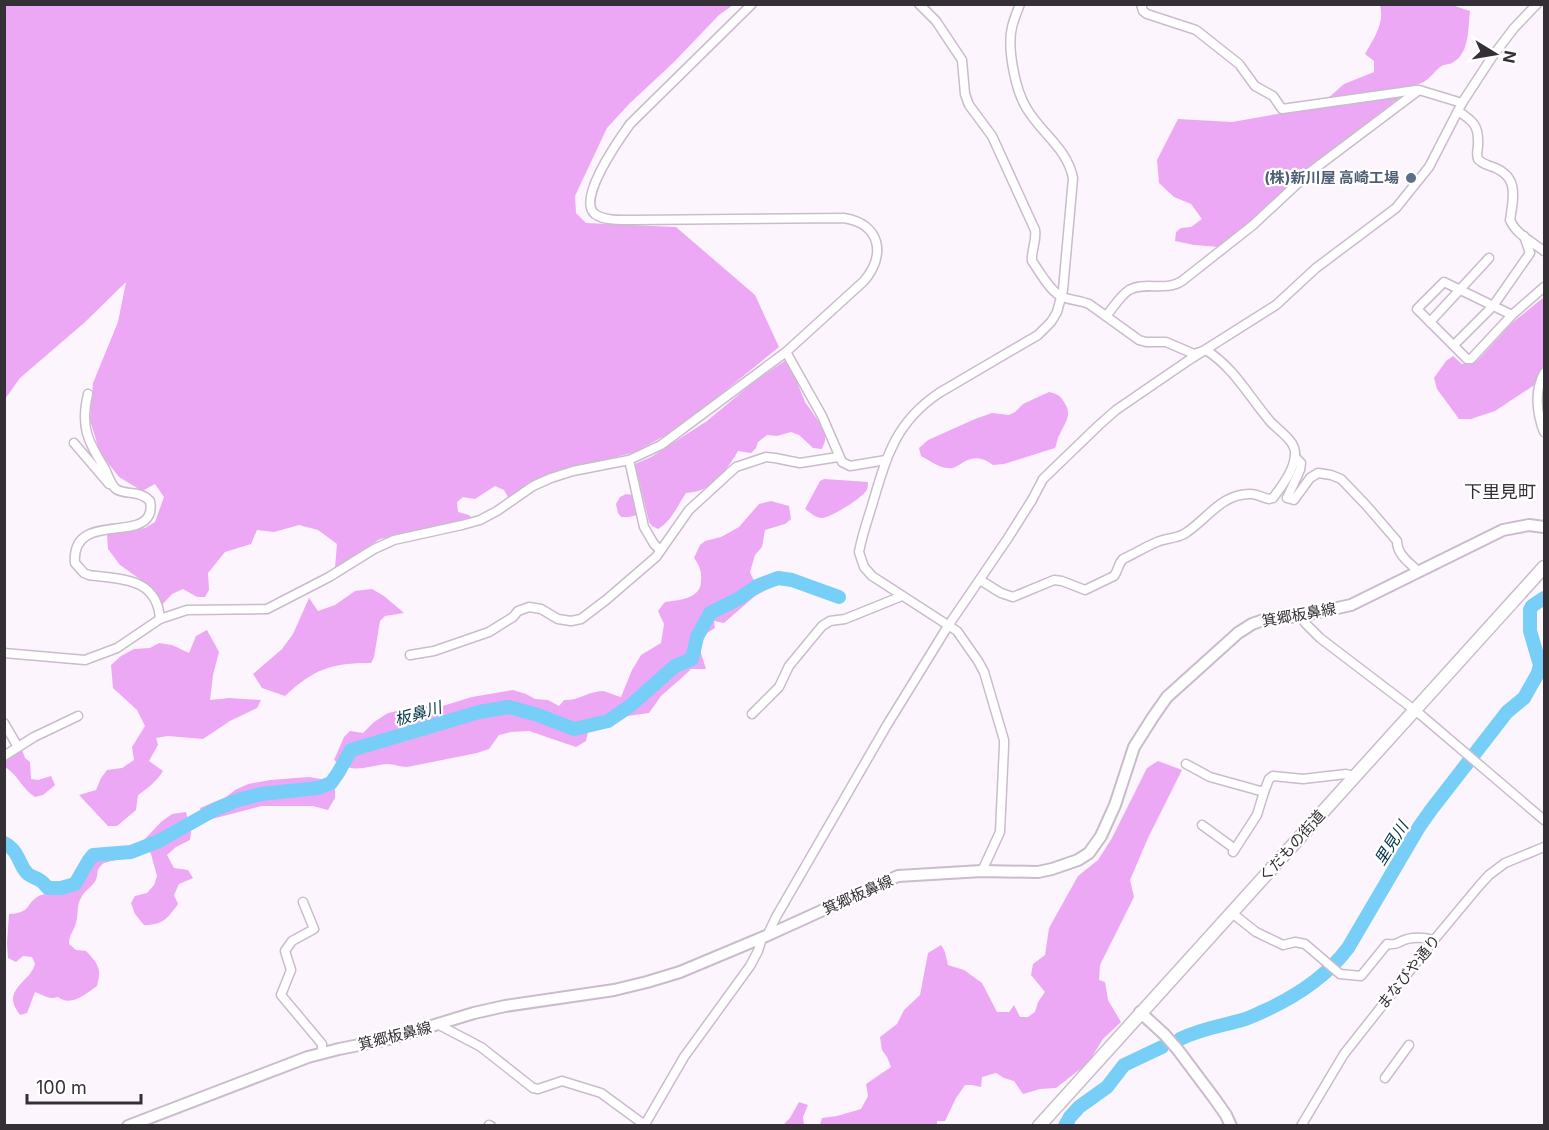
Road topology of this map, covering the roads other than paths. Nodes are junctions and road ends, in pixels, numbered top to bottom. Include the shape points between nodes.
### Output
1 (752, 4) edge
2 (919, 4) edge
3 (1020, 4) edge
4 (1141, 4) edge
5 (1536, 4) edge
6 (1419, 90) junction
7 (1460, 107) junction
8 (1524, 236) junction
9 (1545, 250) edge
10 (1489, 258) dead end
11 (1545, 287) edge
12 (1461, 290) junction
13 (1061, 297) junction
14 (1493, 306) junction
15 (1512, 315) junction
16 (1106, 316) junction
17 (1430, 322) junction
18 (1454, 345) junction
19 (1206, 350) junction
20 (786, 352) junction
21 (1545, 373) edge
22 (88, 394) dead end
23 (1545, 432) edge
24 (74, 443) dead end
25 (838, 457) junction
26 (1295, 457) junction
27 (629, 460) junction
28 (886, 460) junction
29 (114, 488) junction
30 (1545, 528) edge
31 (660, 550) junction
32 (1545, 567) edge
33 (1419, 572) junction
34 (980, 580) junction
35 (902, 596) junction
36 (1301, 616) junction
37 (160, 619) junction
38 (948, 626) junction
39 (4, 653) edge
40 (410, 655) dead end
41 (1414, 710) junction
42 (752, 714) dead end
43 (78, 716) dead end
44 (4, 723) edge
45 (18, 747) junction
46 (4, 756) edge
47 (1186, 764) dead end
48 (1355, 776) junction
49 (1263, 792) junction
50 (1545, 820) edge
51 (1202, 825) dead end
52 (1545, 847) edge
53 (982, 871) junction
54 (303, 902) dead end
55 (1232, 913) junction
56 (764, 937) junction
57 (1434, 940) junction
58 (1140, 1012) junction
59 (439, 1024) junction
60 (1409, 1045) dead end
61 (322, 1053) junction
62 (1385, 1078) dead end
63 (128, 1125) edge
64 (645, 1125) edge
65 (1039, 1125) edge
66 (1231, 1125) edge
67 (1301, 1125) edge

1 - 20 street via 630,124 597,179 590,208 603,218 614,219 844,218 867,226 878,253 871,273
2 - 13 street via 936,21 962,60 969,105 992,136 1035,230 1032,261
3 - 13 street via 1010,40 1019,90 1026,109 1065,155 1073,178
4 - 6 street via 1147,14 1196,30 1239,64 1255,86 1274,96 1282,109
5 - 7 street via 1492,57
6 - 7 street
6 - 16 street via 1310,172 1253,225 1182,281 1172,286 1130,290
7 - 8 street via 1478,132 1479,161 1510,178 1514,195 1510,223
7 - 19 street via 1429,167 1396,208 1316,268 1276,305
8 - 9 street
8 - 14 street via 1530,253
10 - 12 street
11 - 15 street
12 - 14 street
12 - 17 street
12 - 17 street via 1444,282 1417,309
13 - 16 street via 1089,304
13 - 28 street via 1057,312 1038,334 926,402 906,422
14 - 15 street
14 - 18 street
15 - 18 street via 1471,359
16 - 19 street via 1142,341 1166,342 1194,354
17 - 18 street
19 - 26 street via 1242,383 1292,444
19 - 34 street via 1116,410 1043,479
20 - 25 street via 831,434
20 - 27 street via 661,445
21 - 23 street via 1538,393 1540,422
22 - 29 street via 85,426
24 - 29 street
25 - 28 street via 850,466
25 - 31 street via 800,463 766,457 740,464 689,510
26 - 33 street via 1301,463 1300,470 1287,498 1294,500 1318,473 1341,479 1397,541 1397,549
26 - 34 street via 1273,498 1253,494 1227,500 1181,536 1123,559 1113,576 1085,590 1054,580 1013,597
27 - 31 street via 644,527
27 - 37 street via 551,478 480,520 394,540 267,609 187,610
28 - 35 street via 860,544 860,557 872,576
29 - 37 street via 140,494 150,501 149,517 141,524 99,531 83,538 75,550 75,563 89,575 141,584 154,597
30 - 33 main road, 箕郷板鼻線 via 1529,525 1503,530
31 - 40 street via 581,620 558,619 530,607 489,632
32 - 41 highway, くだもの街道
33 - 36 main road, 箕郷板鼻線 via 1351,605
34 - 38 street
35 - 38 street
35 - 42 street via 822,626 789,666 779,687
36 - 41 street via 1320,638
36 - 53 main road, 箕郷板鼻線 via 1252,624 1167,697 1134,747 1108,822 1089,854 1038,872
37 - 39 street via 117,648 84,660
38 - 53 street via 957,631 984,672 1004,740 1000,832
38 - 56 street
41 - 48 highway, くだもの街道
41 - 50 street
43 - 45 street
44 - 45 street
45 - 46 street
47 - 49 street via 1210,777
48 - 49 street via 1273,776
48 - 55 highway, くだもの街道
49 - 51 street via 1257,815 1234,850
52 - 57 street, まなびや通り via 1505,863 1489,875
53 - 56 main road, 箕郷板鼻線 via 898,876
54 - 61 street via 314,929 292,941 285,951 291,970 281,995 322,1044
55 - 57 street via 1256,932 1283,945 1305,944 1340,974 1361,976 1387,944 1396,945 1407,939
55 - 58 highway, くだもの街道
56 - 59 main road, 箕郷板鼻線 via 647,982 504,1006
56 - 64 street via 754,959 684,1057
57 - 67 street, まなびや通り via 1344,1054
58 - 65 highway, くだもの街道
58 - 66 main road via 1178,1050
59 - 61 main road, 箕郷板鼻線
59 - 64 street via 481,1047 533,1088 562,1081 601,1093
60 - 62 street
61 - 63 main road, 箕郷板鼻線

